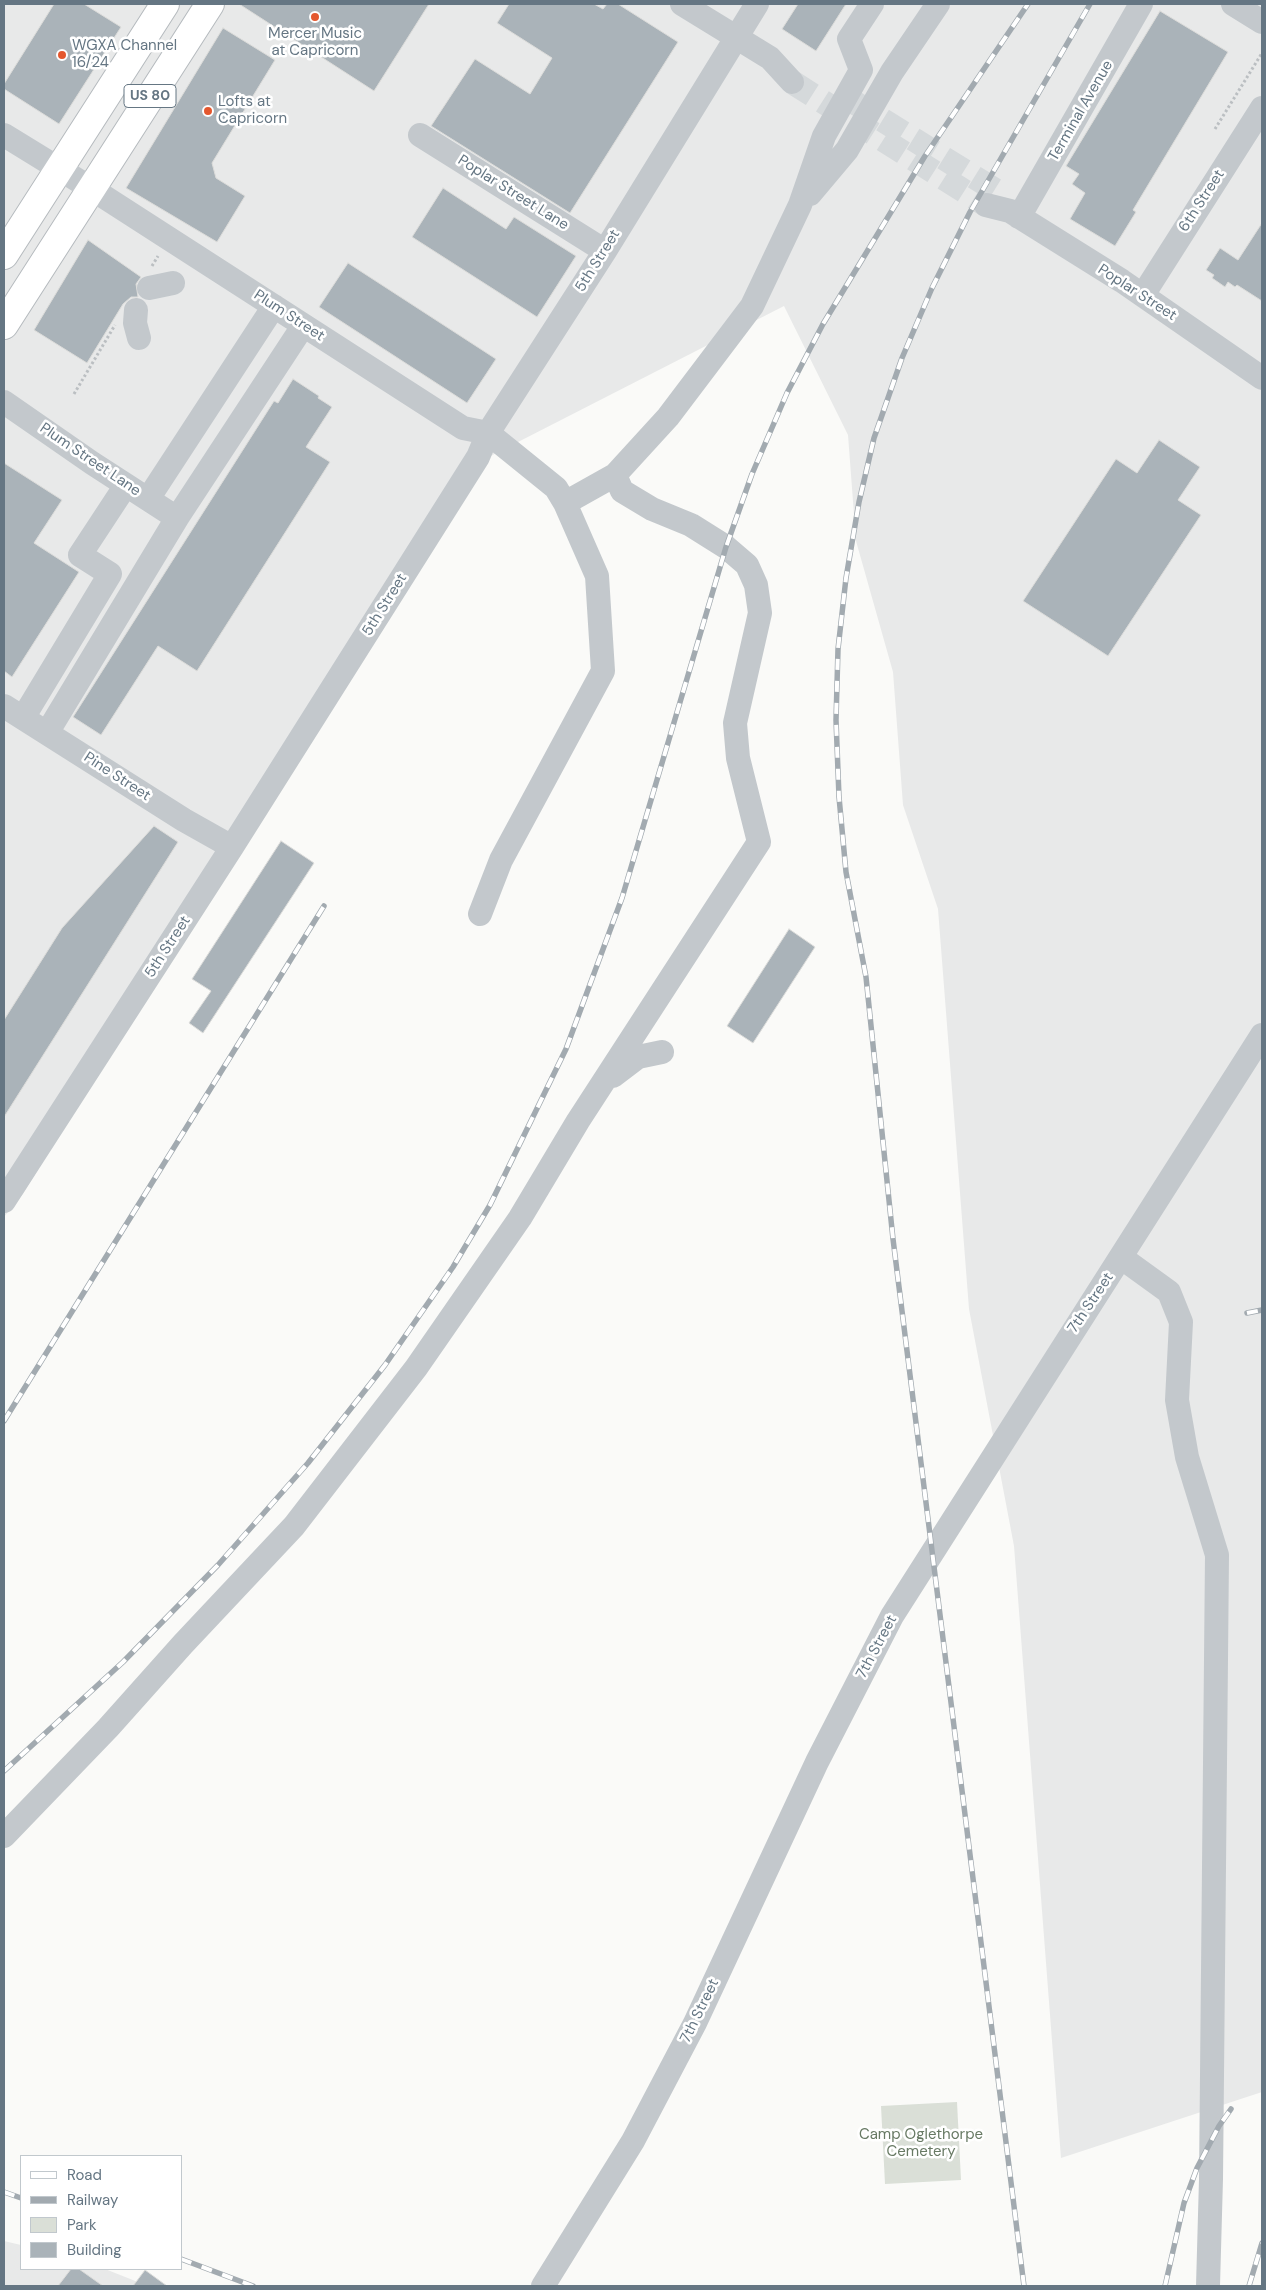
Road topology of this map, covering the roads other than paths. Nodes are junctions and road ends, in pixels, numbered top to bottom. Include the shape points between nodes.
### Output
1 (166, 4) edge
2 (210, 4) edge
3 (682, 4) edge
4 (757, 4) edge
5 (872, 4) edge
6 (938, 4) edge
7 (1141, 4) edge
8 (1234, 4) edge
9 (1262, 22) edge
10 (735, 38) junction
11 (797, 75) tunnel mouth
12 (1262, 108) edge
13 (4, 135) edge
14 (420, 135) dead end
15 (58, 169) junction
16 (92, 190) junction
17 (990, 198) tunnel mouth
18 (800, 205) junction
19 (1014, 214) junction
20 (605, 251) junction
21 (4, 255) edge
22 (173, 282) dead end
23 (149, 288) dead end
24 (1143, 295) junction
25 (274, 306) junction
26 (126, 316) road end
27 (4, 325) edge
28 (303, 326) junction
29 (139, 338) dead end
30 (1262, 378) edge
31 (4, 402) edge
32 (488, 433) junction
33 (614, 475) junction
34 (126, 485) junction
35 (148, 499) junction
36 (565, 503) junction
37 (177, 518) junction
38 (10, 714) edge
39 (47, 733) junction
40 (232, 847) junction
41 (480, 914) dead end
42 (1262, 1035) edge
43 (662, 1052) dead end
44 (599, 1089) junction
45 (4, 1201) edge
46 (1122, 1258) junction
47 (4, 1836) edge
48 (543, 2286) edge
49 (1208, 2286) edge

1 - 15 main road, US 80
2 - 16 main road, US 80
3 - 10 street
4 - 10 street, 5th Street
5 - 18 street via 848,39 861,70 824,136
6 - 18 street via 892,72 847,150
7 - 19 street, Terminal Avenue
8 - 9 street
10 - 11 street
10 - 20 street, 5th Street
12 - 24 street, 6th Street
13 - 15 street, Plum Street
14 - 20 street, Poplar Street Lane
15 - 16 street, Plum Street
15 - 21 main road, US 80
16 - 25 street, Plum Street
16 - 27 main road, US 80
17 - 19 street, Poplar Street
18 - 33 street via 752,306 668,417
19 - 24 street, Poplar Street
20 - 32 street, 5th Street
22 - 23 street
24 - 30 street, Poplar Street
25 - 28 street, Plum Street
25 - 35 street
26 - 29 street via 135,323
28 - 32 street, Plum Street via 463,428
28 - 37 street
31 - 34 street, Plum Street Lane
32 - 36 street, Plum Street via 556,488
32 - 40 street, 5th Street via 478,457
33 - 36 street
33 - 44 street via 622,491 726,547 747,565 756,585 760,613 735,723 738,758 759,842
34 - 35 street, Plum Street Lane
34 - 38 street via 80,555 110,574
35 - 37 street, Plum Street Lane
36 - 41 street, Plum Street via 597,576 603,671 501,860
37 - 39 street
38 - 39 street, Pine Street
39 - 40 street, Pine Street
40 - 45 street, 5th Street
42 - 46 street, 7th Street
43 - 44 street via 638,1057
44 - 47 street via 520,1218 427,1352 294,1526
46 - 48 street, 7th Street via 892,1616 817,1762 695,2023 633,2141
46 - 49 street via 1169,1292 1181,1322 1177,1400 1188,1457 1217,1555

